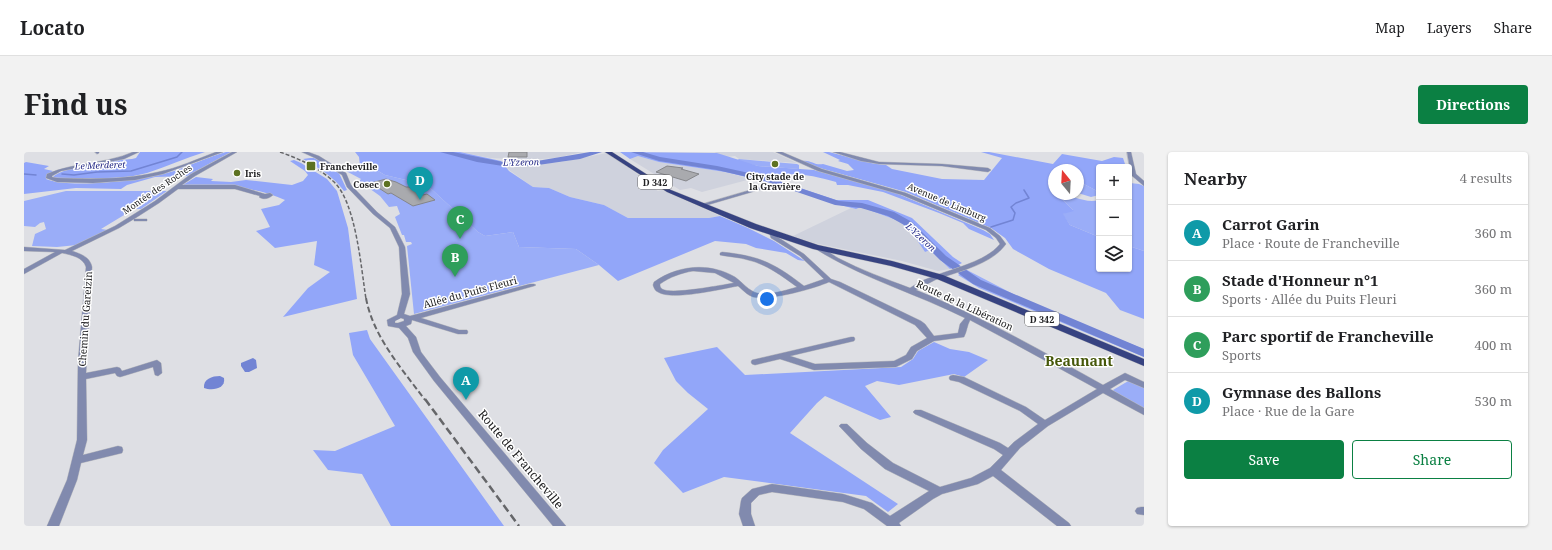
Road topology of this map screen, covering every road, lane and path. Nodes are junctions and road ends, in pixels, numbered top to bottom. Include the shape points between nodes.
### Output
1 (137, 152) edge
2 (212, 152) edge
3 (221, 152) edge
4 (235, 152) edge
5 (304, 152) edge
6 (613, 152) edge
7 (778, 152) edge
8 (835, 152) edge
9 (1129, 152) edge
10 (988, 170) dead end
11 (150, 174) junction
12 (1144, 184) edge
13 (773, 185) dead end
14 (176, 187) junction
15 (264, 195) dead end
16 (705, 204) junction
17 (151, 206) junction
18 (136, 220) junction
19 (145, 220) dead end
20 (128, 225) dead end
21 (772, 232) junction
22 (816, 247) junction
23 (24, 249) edge
24 (63, 252) junction
25 (722, 254) dead end
26 (24, 272) edge
27 (940, 277) junction
28 (829, 280) junction
29 (739, 284) junction
30 (532, 285) dead end
31 (802, 288) junction
32 (910, 291) junction
33 (400, 316) junction
34 (969, 317) junction
35 (411, 318) junction
36 (401, 325) junction
37 (464, 332) dead end
38 (851, 339) dead end
39 (932, 339) junction
40 (780, 356) junction
41 (755, 362) dead end
42 (1144, 363) edge
43 (158, 373) dead end
44 (82, 377) junction
45 (953, 378) dead end
46 (1144, 385) edge
47 (1103, 389) junction
48 (918, 412) dead end
49 (1144, 412) edge
50 (1045, 424) junction
51 (844, 426) dead end
52 (118, 450) dead end
53 (1009, 454) junction
54 (77, 460) junction
55 (994, 471) junction
56 (939, 491) junction
57 (894, 524) edge
58 (53, 526) edge
59 (560, 526) edge
60 (749, 526) edge
61 (1066, 526) edge

1 - 11 street via 118,160 60,170 49,175 49,178 120,180
2 - 11 street
3 - 11 street via 167,171
4 - 14 street, Montée des Roches
5 - 33 street via 340,171 351,189 396,231 402,247 406,294
6 - 16 main road, Route de la Libération / D 342 via 675,190
7 - 27 street, Avenue de Limburg via 820,170 904,194 988,229 1003,244 1001,249
8 - 10 street via 879,162
9 - 12 street via 1134,175
13 - 16 street
14 - 15 street via 235,187
14 - 17 street, Montée des Roches
16 - 21 main road, Route de la Libération / D 342
17 - 18 street via 158,208
17 - 24 street, Montée des Roches via 117,227
18 - 19 street
18 - 20 street
21 - 22 main road, Route de la Libération / D 342
21 - 28 street via 773,236 802,255
22 - 27 main road, Route de la Libération / D 342
22 - 32 street, Route de la Libération via 838,261
23 - 24 street
24 - 26 street, Montée des Roches
24 - 44 street, Chemin du Gareizin via 71,252 88,262
25 - 31 street via 765,263
27 - 32 street, Avenue de Limburg
27 - 42 main road, D 342
28 - 31 street
28 - 39 street via 918,323
29 - 29 street via 733,278 715,270 699,268 677,272 659,281 656,286 663,292 676,293
29 - 31 street via 754,295 761,296
30 - 35 street, Allée du Puits Fleuri
32 - 34 street, Route de la Libération
33 - 35 street
33 - 36 street, Route de Francheville via 390,321 393,325
34 - 39 street via 961,335
34 - 47 street, Route de la Libération
35 - 36 street
35 - 37 street
36 - 59 street, Route de Francheville via 412,337 417,352 437,380
38 - 40 street
39 - 40 street via 914,349 909,357 896,364 814,367
40 - 41 street
43 - 44 street, Chemin du Gareizin via 157,363 120,374 117,370
44 - 54 street, Chemin du Gareizin via 82,440
45 - 50 street via 961,379 1023,409
46 - 47 street via 1125,376
47 - 49 street, Route de la Libération
47 - 50 street
48 - 53 street via 997,446
50 - 53 street
51 - 56 street via 889,466
52 - 54 street
53 - 55 street
54 - 58 street, Chemin du Gareizin via 72,480
55 - 56 street via 974,481
55 - 61 street
56 - 57 street
57 - 60 street via 868,506 843,498 772,488 756,492 746,501 745,514

